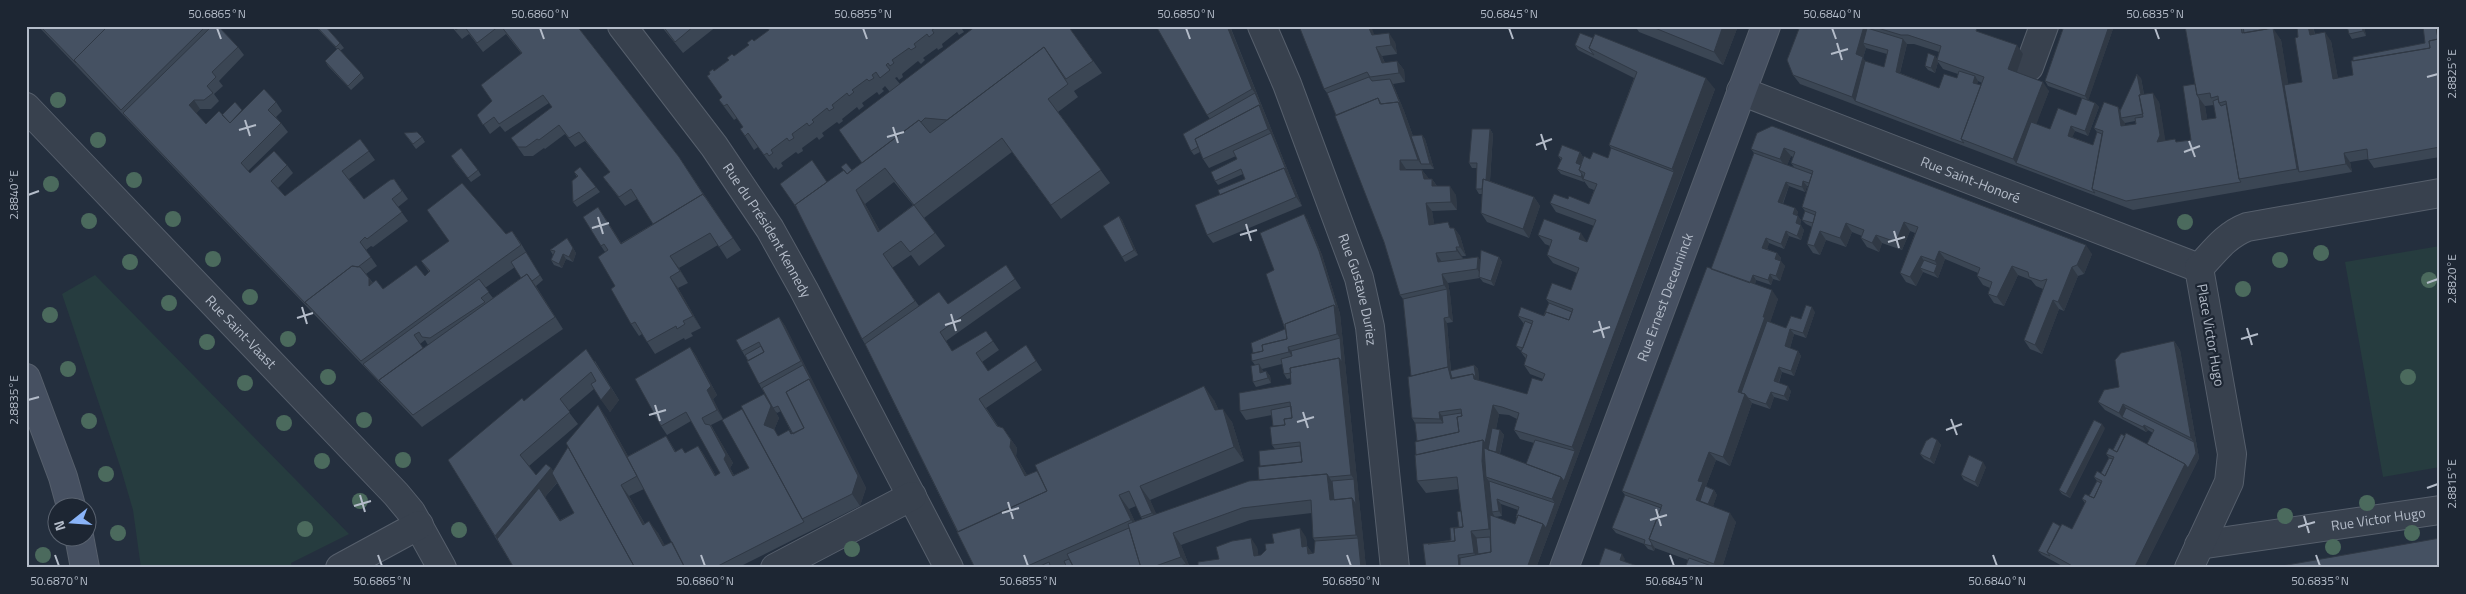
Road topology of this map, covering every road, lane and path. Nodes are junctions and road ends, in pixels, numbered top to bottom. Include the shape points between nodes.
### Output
1 (622, 26) edge
2 (1262, 26) edge
3 (1766, 26) edge
4 (2044, 26) edge
5 (2029, 67) dead end
6 (1742, 91) junction
7 (26, 107) edge
8 (2440, 193) edge
9 (2199, 268) junction
10 (26, 378) edge
11 (68, 496) edge
12 (912, 496) junction
13 (2440, 510) edge
14 (419, 525) junction
15 (80, 546) edge
16 (2193, 559) edge
17 (85, 568) edge
18 (340, 568) edge
19 (442, 568) edge
20 (774, 568) edge
21 (949, 568) edge
22 (1395, 568) edge
23 (1564, 568) edge

1 - 12 street, Rue du Président Kennedy via 714,146 770,229
2 - 22 street, Rue Gustave Duriez via 1287,84 1366,304
3 - 6 street, Rue Ernest Deceuninck
4 - 5 street
6 - 9 street, Rue Saint-Honoré
6 - 23 street, Rue Ernest Deceuninck
7 - 14 street, Rue Saint-Vaast via 380,475
8 - 9 street, Place Victor Hugo via 2247,227 2235,232
9 - 16 street, Place Victor Hugo via 2232,454 2229,482
10 - 11 street
12 - 20 street
12 - 21 street, Rue du Président Kennedy
13 - 16 street, Rue Victor Hugo
14 - 18 street
14 - 19 street, Rue Saint-Vaast
15 - 17 street

